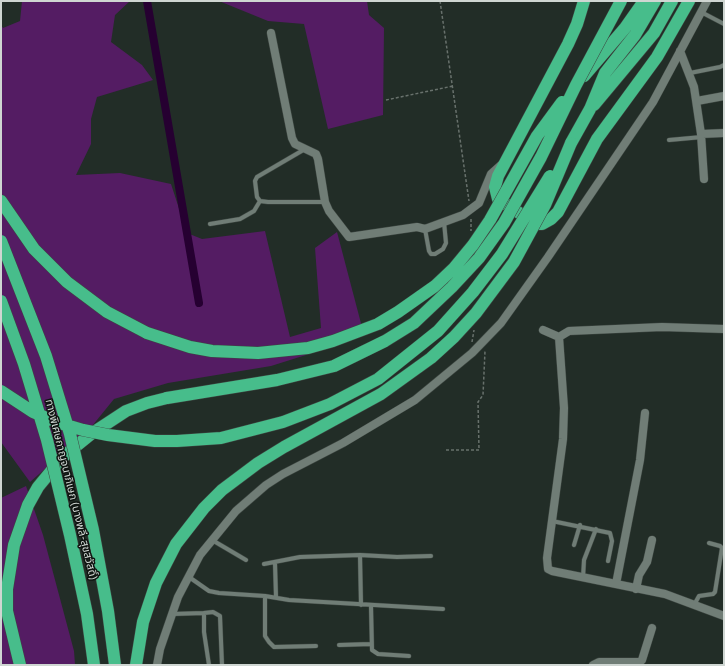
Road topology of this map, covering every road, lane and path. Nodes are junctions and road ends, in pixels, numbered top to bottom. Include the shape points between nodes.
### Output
1 (440, 1) edge
2 (584, 1) edge
3 (621, 1) edge
4 (644, 1) edge
5 (655, 1) edge
6 (672, 1) edge
7 (689, 1) edge
8 (707, 1) edge
9 (701, 12) junction
10 (724, 24) edge
11 (271, 33) dead end
12 (680, 51) junction
13 (724, 65) edge
14 (690, 73) junction
15 (576, 85) junction
16 (453, 86) junction
17 (724, 96) edge
18 (386, 100) dead end
19 (696, 101) junction
20 (590, 109) junction
21 (724, 133) edge
22 (701, 136) junction
23 (669, 140) dead end
24 (571, 143) junction
25 (305, 149) junction
26 (506, 160) junction
27 (704, 179) dead end
28 (1, 201) edge
29 (260, 201) junction
30 (325, 202) junction
31 (470, 211) junction
32 (444, 222) junction
33 (210, 224) dead end
34 (425, 229) junction
35 (1, 241) edge
36 (1, 301) edge
37 (724, 329) edge
38 (543, 330) dead end
39 (559, 337) junction
40 (485, 340) junction
41 (1, 391) edge
42 (645, 413) dead end
43 (446, 450) dead end
44 (552, 521) junction
45 (580, 525) junction
46 (596, 529) junction
47 (212, 540) junction
48 (652, 540) dead end
49 (709, 543) dead end
50 (574, 545) dead end
51 (360, 555) junction
52 (431, 556) dead end
53 (246, 560) dead end
54 (608, 561) dead end
55 (275, 563) junction
56 (264, 564) dead end
57 (189, 577) junction
58 (583, 578) junction
59 (616, 584) junction
60 (636, 589) junction
61 (265, 596) junction
62 (276, 597) junction
63 (361, 605) junction
64 (694, 605) junction
65 (371, 606) junction
66 (443, 609) dead end
67 (204, 613) junction
68 (172, 614) junction
69 (724, 616) edge
70 (652, 628) dead end
71 (371, 644) junction
72 (339, 645) dead end
73 (316, 646) dead end
74 (409, 656) dead end
75 (20, 665) edge
76 (94, 665) edge
77 (115, 665) edge
78 (136, 665) edge
79 (157, 665) edge
80 (209, 665) edge
81 (222, 665) edge
82 (593, 665) edge

1 - 16 path
2 - 26 highway via 568,44
3 - 15 highway, bridge
4 - 15 highway, bridge via 625,28
5 - 20 highway via 635,35 605,73
6 - 20 highway via 654,33
7 - 26 highway via 657,57 611,118 558,212 551,219 536,224 498,199 496,182
8 - 9 street
9 - 10 lane
9 - 12 street
11 - 25 street via 292,138 295,144
12 - 14 street
12 - 40 street via 653,102 566,231 500,324
13 - 14 lane
14 - 19 street
15 - 28 highway, bridge via 537,136 490,220 454,268 428,290 384,320 357,333 308,348 258,353 212,351 168,341 128,324 86,298 50,266 20,230
15 - 75 highway, bridge via 541,157 500,229 479,258 414,323 385,341 334,366 277,380 147,403 108,421 65,455 35,493 14,545 8,581 8,611
16 - 18 path
16 - 31 path
17 - 19 street
19 - 22 street
20 - 24 highway
21 - 22 street
22 - 23 lane
22 - 27 street
24 - 41 highway, bridge via 502,254 438,331 378,379 330,404 252,431 200,440 162,441 83,430 33,412
24 - 78 highway, bridge via 544,205 514,262 476,313 454,337 431,358 381,394 258,463 222,490 204,508 176,544 156,583 143,622
25 - 29 lane via 257,177 255,188
25 - 30 street via 316,154 318,159
26 - 31 street via 491,174 479,203
29 - 30 lane
29 - 33 lane via 254,211 240,219
30 - 34 street via 349,237 416,227
31 - 32 street
32 - 34 street
32 - 34 lane via 446,243 443,249 435,254 429,251
35 - 77 highway, ทางพิเศษกาญจนาภิเษก (บางพลี-สุขสวัสดิ์), bridge via 46,356 70,434 93,530
36 - 76 highway, ทางพิเศษกาญจนาภิเษก (บางพลี-สุขสวัสดิ์), bridge via 24,364 47,440 79,578
37 - 39 street via 662,327 577,331 564,333
38 - 39 street
39 - 44 street via 564,408 563,439
40 - 43 path via 483,395 478,402 479,450
40 - 47 street via 415,400 266,485 236,511
42 - 59 street via 640,460
44 - 45 lane
44 - 58 street via 548,569
45 - 46 lane
45 - 50 lane
46 - 54 lane via 612,535
46 - 58 lane via 584,560
47 - 53 lane
47 - 57 street via 200,555
48 - 60 street via 648,562 639,576
49 - 64 lane via 722,548 714,592 699,596
51 - 52 lane
51 - 55 lane via 300,557
51 - 63 lane
55 - 56 lane
55 - 62 lane
57 - 61 lane via 209,591
57 - 68 street
58 - 59 street
59 - 60 street
60 - 64 street via 665,594
61 - 62 lane
61 - 73 lane via 265,636 274,647
62 - 63 lane
63 - 65 lane
64 - 69 street
65 - 66 lane
65 - 71 lane
67 - 68 lane
67 - 80 lane
67 - 81 lane via 213,612 220,616
68 - 79 street
70 - 82 street via 640,662 598,662
71 - 72 lane
71 - 74 lane via 372,650 378,654

